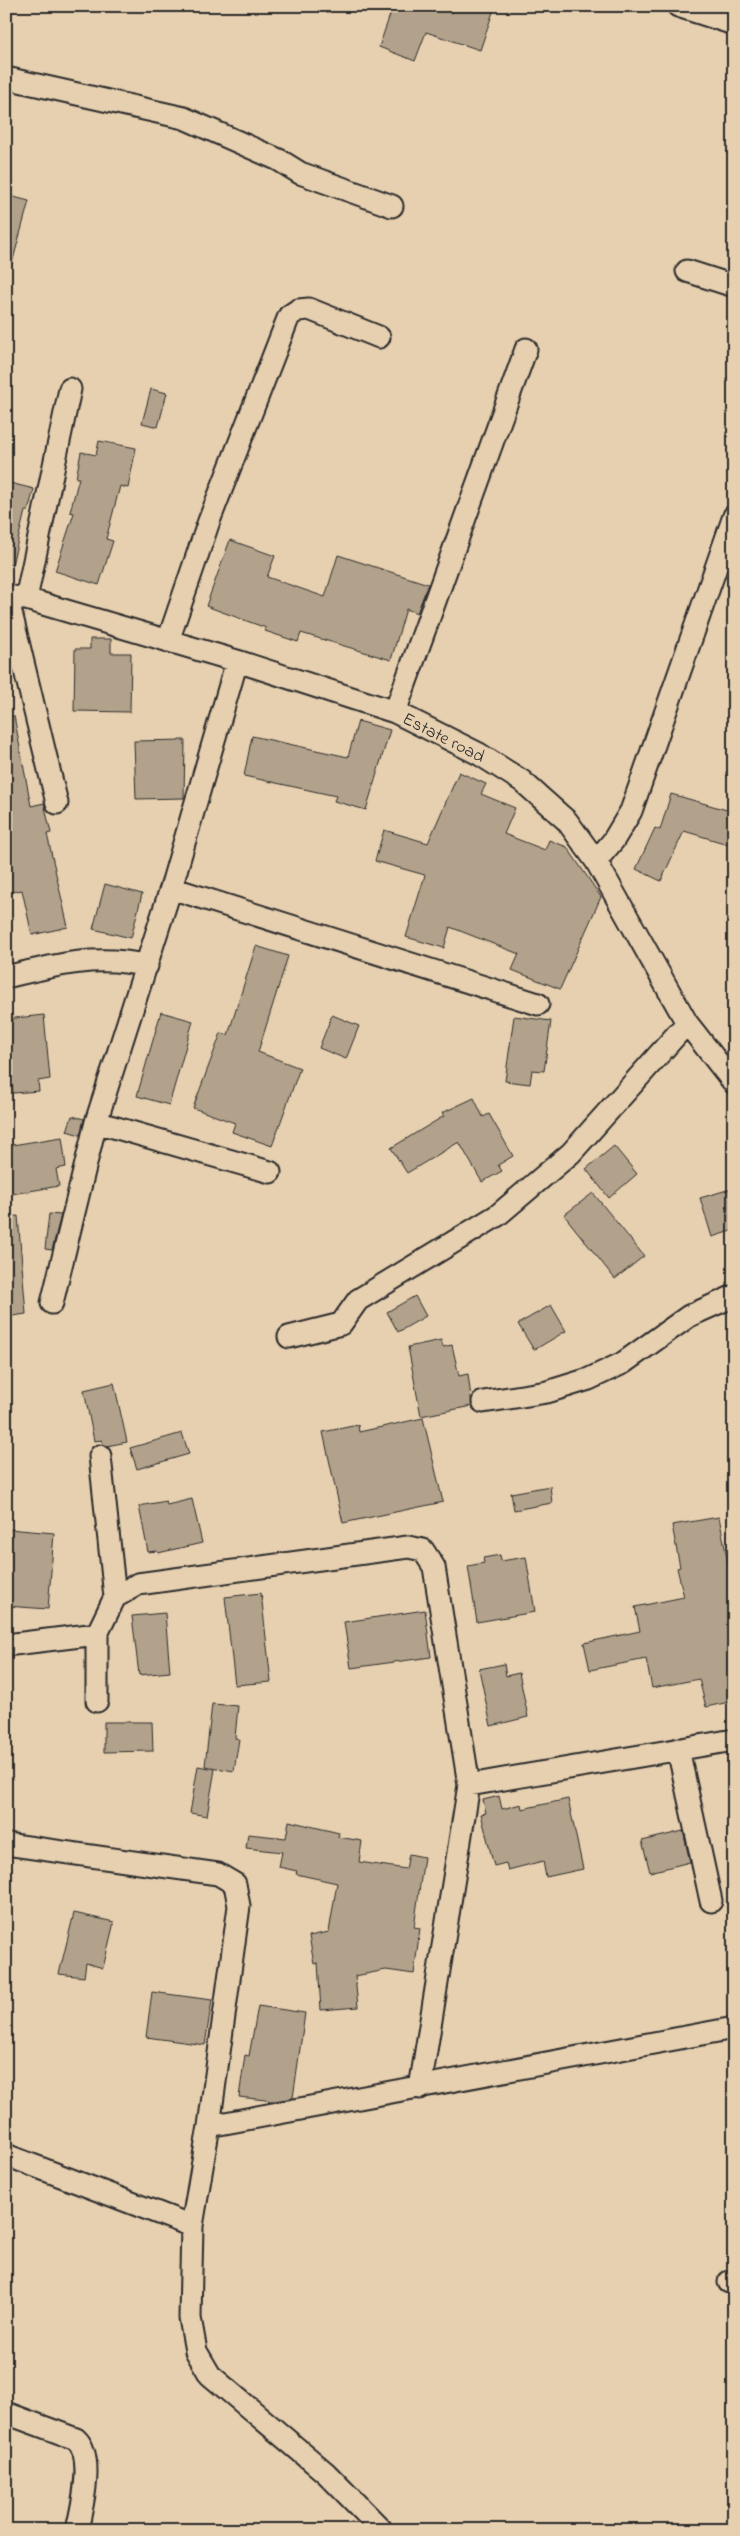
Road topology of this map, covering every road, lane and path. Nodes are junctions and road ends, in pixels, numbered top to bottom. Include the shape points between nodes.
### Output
1 (678, 6) edge
2 (734, 24) edge
3 (6, 78) edge
4 (392, 206) dead end
5 (687, 271) dead end
6 (734, 286) edge
7 (379, 337) dead end
8 (526, 349) dead end
9 (70, 390) dead end
10 (734, 516) edge
11 (13, 597) edge
12 (168, 641) junction
13 (236, 661) junction
14 (395, 712) junction
15 (57, 803) dead end
16 (596, 861) junction
17 (171, 888) junction
18 (147, 966) junction
19 (6, 977) edge
20 (538, 1004) dead end
21 (687, 1022) junction
22 (734, 1083) edge
23 (96, 1122) junction
24 (270, 1172) dead end
25 (734, 1296) edge
26 (52, 1303) dead end
27 (289, 1337) dead end
28 (483, 1402) dead end
29 (100, 1456) dead end
30 (115, 1597) junction
31 (97, 1634) junction
32 (6, 1645) edge
33 (97, 1701) dead end
34 (734, 1740) edge
35 (678, 1749) junction
36 (469, 1785) junction
37 (6, 1844) edge
38 (711, 1901) dead end
39 (734, 2028) edge
40 (420, 2088) junction
41 (209, 2126) junction
42 (6, 2154) edge
43 (192, 2226) junction
44 (6, 2413) edge
45 (78, 2530) edge
46 (382, 2530) edge

1 - 2 street
3 - 4 street via 184,118 262,152 300,174
5 - 6 street
7 - 12 street via 308,309 298,310 289,316 209,521
8 - 14 street
9 - 11 street
10 - 16 street via 631,811
11 - 12 street, Estate road
11 - 15 street
12 - 13 street, Estate road
13 - 14 street, Estate road
13 - 17 street
14 - 16 street, Estate road via 480,754 522,781 567,821
16 - 21 street, Estate road
17 - 18 street
17 - 20 street
18 - 19 street via 121,960 73,962
18 - 23 street
21 - 22 street, Estate road
21 - 27 street via 571,1153 498,1215 358,1300 341,1324
23 - 24 street
23 - 26 street
25 - 28 street via 689,1316 623,1363 589,1379 547,1392
29 - 30 street
30 - 31 street
30 - 36 street via 138,1584 408,1547 423,1550 434,1567
31 - 32 street
31 - 33 street
34 - 35 street
35 - 36 street
35 - 38 street
36 - 40 street
37 - 41 street via 218,1874 235,1884 240,1906
39 - 40 street
40 - 41 street
41 - 43 street
42 - 43 street
43 - 46 street via 190,2318 196,2351 210,2375 326,2473
44 - 45 street via 80,2443 85,2457 84,2496

